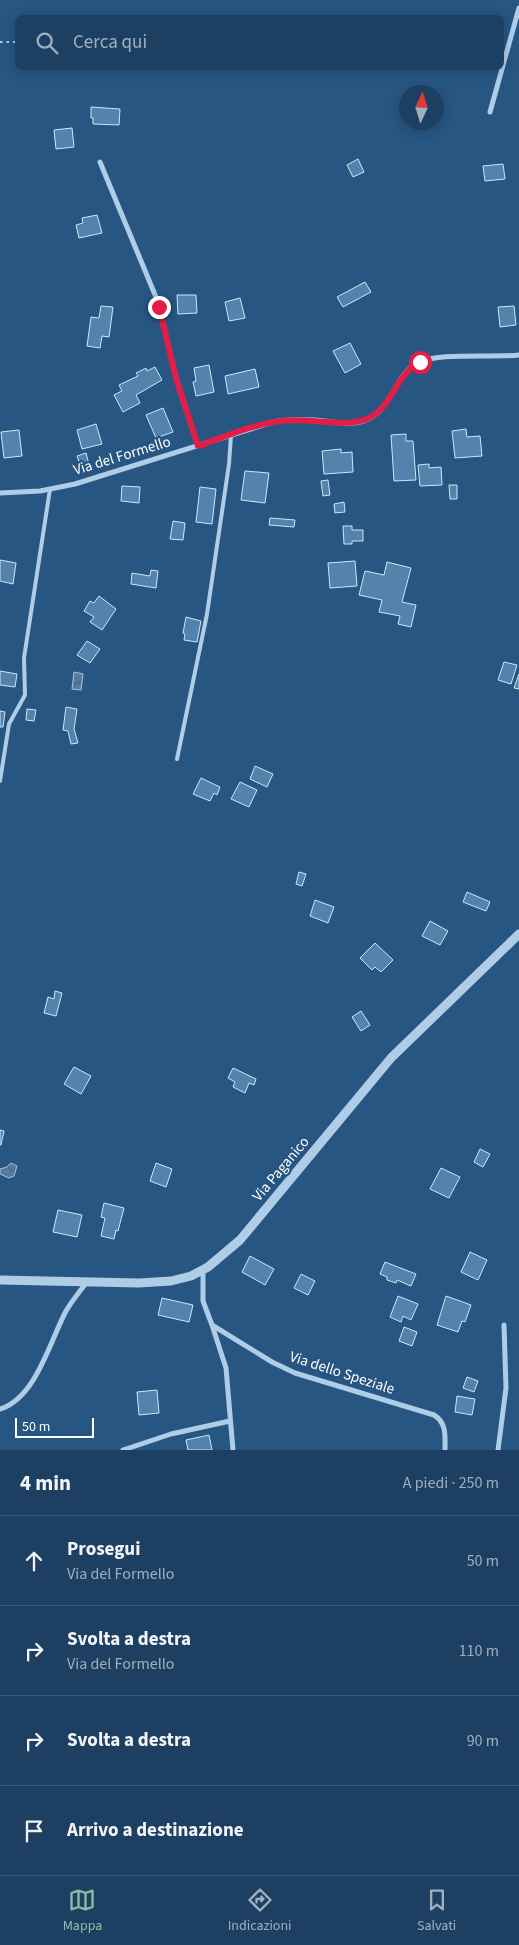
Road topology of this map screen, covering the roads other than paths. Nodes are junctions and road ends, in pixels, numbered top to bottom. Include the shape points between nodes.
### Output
1 (519, 8) edge
2 (504, 62) edge
3 (502, 70) edge
4 (490, 112) dead end
5 (100, 162) dead end
6 (519, 355) edge
7 (231, 435) junction
8 (198, 446) junction
9 (50, 489) junction
10 (0, 492) edge
11 (177, 759) dead end
12 (0, 781) edge
13 (519, 934) edge
14 (203, 1270) junction
15 (0, 1280) edge
16 (87, 1282) junction
17 (212, 1325) junction
18 (504, 1325) dead end
19 (0, 1409) edge
20 (230, 1421) junction
21 (123, 1450) edge
22 (233, 1450) edge
23 (445, 1450) edge
24 (498, 1450) edge

1 - 2 street
3 - 4 street
5 - 8 street via 158,302 178,385
6 - 7 street, Via del Formello via 440,357 422,361 406,372 378,412 361,422 288,420
7 - 8 street, Via del Formello
7 - 11 lane via 207,614
8 - 9 street, Via del Formello
9 - 10 street, Via del Formello
9 - 12 lane via 24,658 25,695 9,724
13 - 14 street, Via Paganico via 396,1053 240,1240
14 - 16 street, Via Paganico via 186,1278 160,1282
14 - 17 street via 203,1301
15 - 16 street, Via Paganico
16 - 19 street via 67,1310 27,1389 11,1404
17 - 20 street via 226,1368
17 - 23 street, Via dello Speziale via 295,1373 434,1414 444,1424
18 - 24 street via 506,1388
20 - 21 street via 164,1436
20 - 22 street

